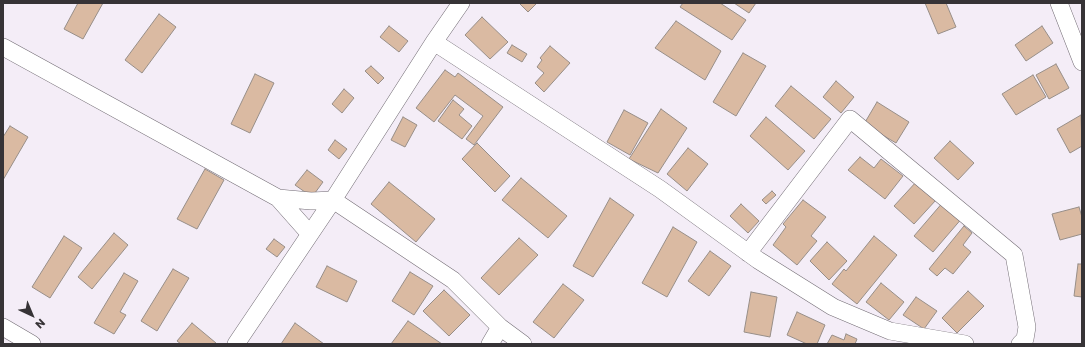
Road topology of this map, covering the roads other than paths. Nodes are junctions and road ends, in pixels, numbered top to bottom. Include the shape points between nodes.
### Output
1 (461, 3) edge
2 (1059, 3) edge
3 (434, 42) junction
4 (3, 48) edge
5 (1082, 62) edge
6 (278, 198) junction
7 (333, 200) junction
8 (309, 234) junction
9 (748, 253) junction
10 (3, 327) edge
11 (500, 327) junction
12 (32, 344) edge
13 (236, 344) edge
14 (490, 344) edge
15 (523, 344) edge
16 (965, 344) edge
17 (1020, 344) edge

1 - 3 street
2 - 5 street
3 - 7 street
3 - 9 street via 660,189
4 - 6 street
6 - 7 street
6 - 8 street
7 - 8 street
7 - 11 street via 453,280
8 - 13 street
9 - 16 street via 840,310 890,331
9 - 17 street via 850,119 1014,255 1027,327 1026,339
10 - 12 street
11 - 14 street
11 - 15 street

